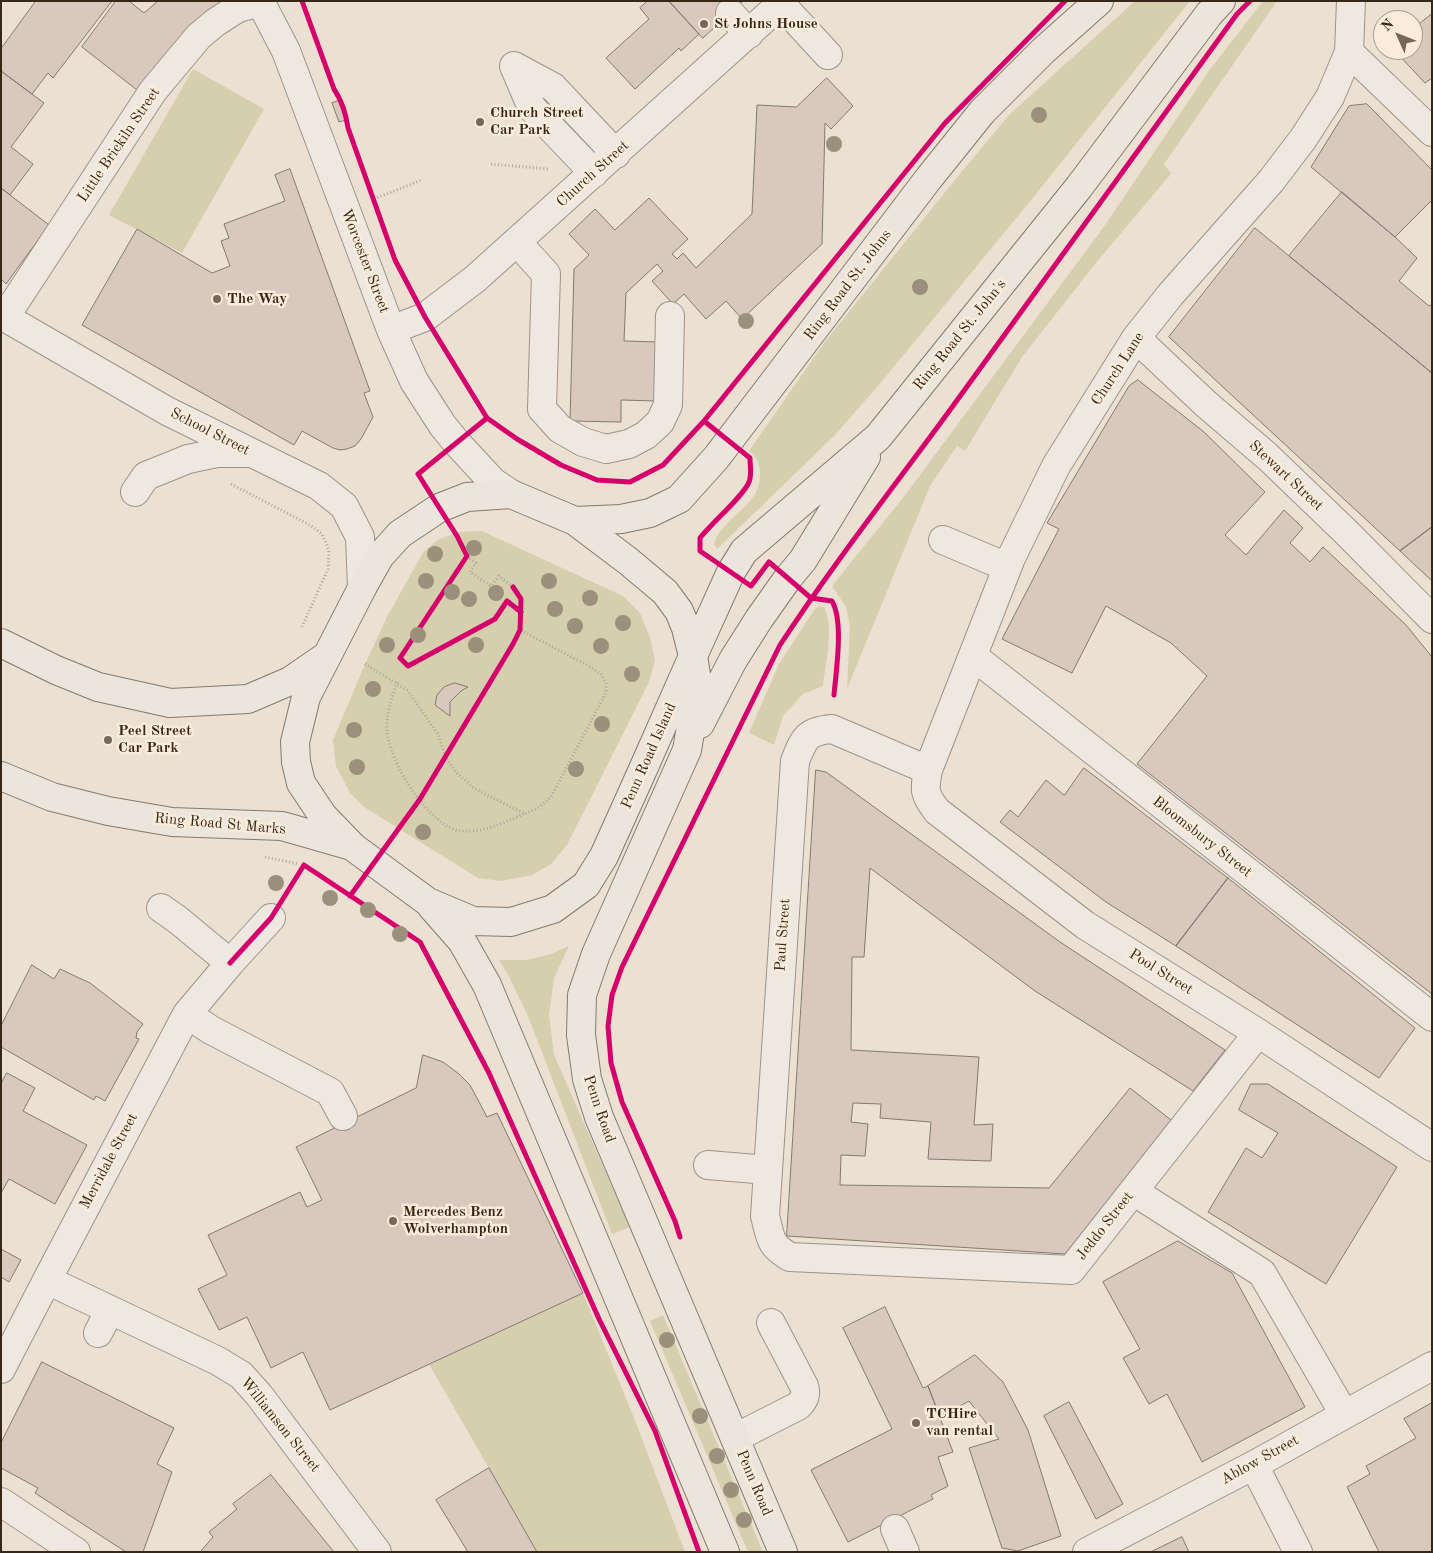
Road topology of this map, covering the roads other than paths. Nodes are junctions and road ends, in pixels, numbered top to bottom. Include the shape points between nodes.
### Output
1 (1099, 1) edge
2 (1221, 1) edge
3 (1351, 1) edge
4 (267, 2) edge
5 (782, 3) edge
6 (730, 13) dead end
7 (750, 34) junction
8 (1349, 52) junction
9 (828, 55) dead end
10 (1432, 132) edge
11 (616, 154) junction
12 (594, 174) junction
13 (517, 242) junction
14 (3, 316) edge
15 (670, 316) dead end
16 (391, 330) junction
17 (1136, 338) junction
18 (878, 437) junction
19 (250, 452) junction
20 (135, 492) dead end
21 (511, 494) junction
22 (575, 521) junction
23 (943, 540) dead end
24 (1008, 567) junction
25 (362, 588) junction
26 (1432, 619) edge
27 (1, 643) edge
28 (328, 655) junction
29 (693, 656) junction
30 (972, 656) junction
31 (687, 750) junction
32 (928, 770) junction
33 (1, 776) edge
34 (353, 846) junction
35 (428, 902) junction
36 (161, 908) dead end
37 (271, 918) dead end
38 (230, 962) junction
39 (187, 1014) junction
40 (1432, 1017) edge
41 (1258, 1033) junction
42 (343, 1116) dead end
43 (1429, 1140) edge
44 (708, 1165) dead end
45 (768, 1170) junction
46 (1133, 1191) junction
47 (790, 1257) joint
48 (47, 1280) junction
49 (110, 1310) junction
50 (771, 1323) dead end
51 (98, 1333) dead end
52 (1432, 1366) edge
53 (1, 1369) edge
54 (1344, 1414) junction
55 (735, 1438) junction
56 (1254, 1465) junction
57 (1, 1502) edge
58 (76, 1552) edge
59 (377, 1552) edge
60 (724, 1552) edge
61 (783, 1552) edge
62 (1087, 1552) edge
63 (1298, 1552) edge

1 - 22 highway, Ring Road St. Johns via 982,112 716,458 679,499 650,513 621,519
2 - 18 highway, Ring Road St. John's via 1079,187
3 - 8 street, Church Lane
4 - 14 street, Little Brickiln Street via 238,8 199,36 153,91
4 - 16 street, Worcester Street
5 - 7 street, Church Street
5 - 9 street
6 - 7 street
7 - 11 street, Church Street
8 - 10 street
8 - 17 street, Church Lane via 1330,97 1303,139
11 - 12 street, Church Street
11 - 12 street via 553,87 514,66 532,108
12 - 13 street, Church Street
13 - 15 street via 546,274 542,409 560,428 583,442 606,448 629,444 660,422 668,405
13 - 16 street, Church Street via 425,317
14 - 19 street, School Street via 168,412
16 - 21 street, Worcester Street via 414,381 443,426 493,482
17 - 24 street, Church Lane via 1056,466
17 - 26 street, Stewart Street via 1282,471
18 - 29 highway, Ring Road St. John's via 744,551 731,572
18 - 31 highway via 803,560 733,660
19 - 20 street via 217,453 188,459 146,476
19 - 25 street, School Street via 319,486 344,506 360,537
21 - 22 highway, Penn Road Island
21 - 25 highway, Penn Road Island via 467,497 439,508 400,534 380,556
22 - 29 highway, Penn Road Island via 665,592 680,611
23 - 24 street
24 - 30 street, Church Lane
25 - 28 highway, Penn Road Island
27 - 28 highway via 98,686 170,703 248,699 290,682
28 - 34 highway, Penn Road Island via 306,696 295,742 296,762 301,783 323,816
29 - 31 highway, Penn Road via 698,687
29 - 35 highway, Penn Road Island via 604,856 586,884 553,909 511,922 473,921
30 - 32 street, Church Lane
30 - 40 street, Bloomsbury Street
31 - 55 highway, Penn Road via 596,954 582,995 581,1035 587,1079 599,1117
32 - 41 street, Pool Street via 924,790 937,811 1085,925
32 - 45 street, Paul Street via 832,729 816,730 800,748 795,761
33 - 34 highway, Ring Road St Marks via 52,797 108,811 172,822 282,826
34 - 35 highway, Penn Road Island
35 - 60 highway via 462,941 488,986
36 - 38 street
37 - 38 street, Merridale Street
38 - 39 street, Merridale Street
39 - 42 street via 210,1030 330,1092
39 - 48 street, Merridale Street
41 - 43 street, Pool Street
41 - 46 street, Jeddo Street
44 - 45 street
45 - 47 street, Paul Street via 765,1216 768,1232 776,1249
46 - 47 street, Jeddo Street via 1071,1270
46 - 54 street via 1262,1272
48 - 49 street, Williamson Street
48 - 53 street, Merridale Street
49 - 51 street
49 - 59 street, Williamson Street via 218,1360 241,1375 259,1394
50 - 55 street via 804,1386 804,1400
52 - 54 street, Ablow Street
54 - 56 street, Ablow Street
55 - 61 highway, Penn Road
56 - 62 street, Ablow Street
56 - 63 street
57 - 58 street

